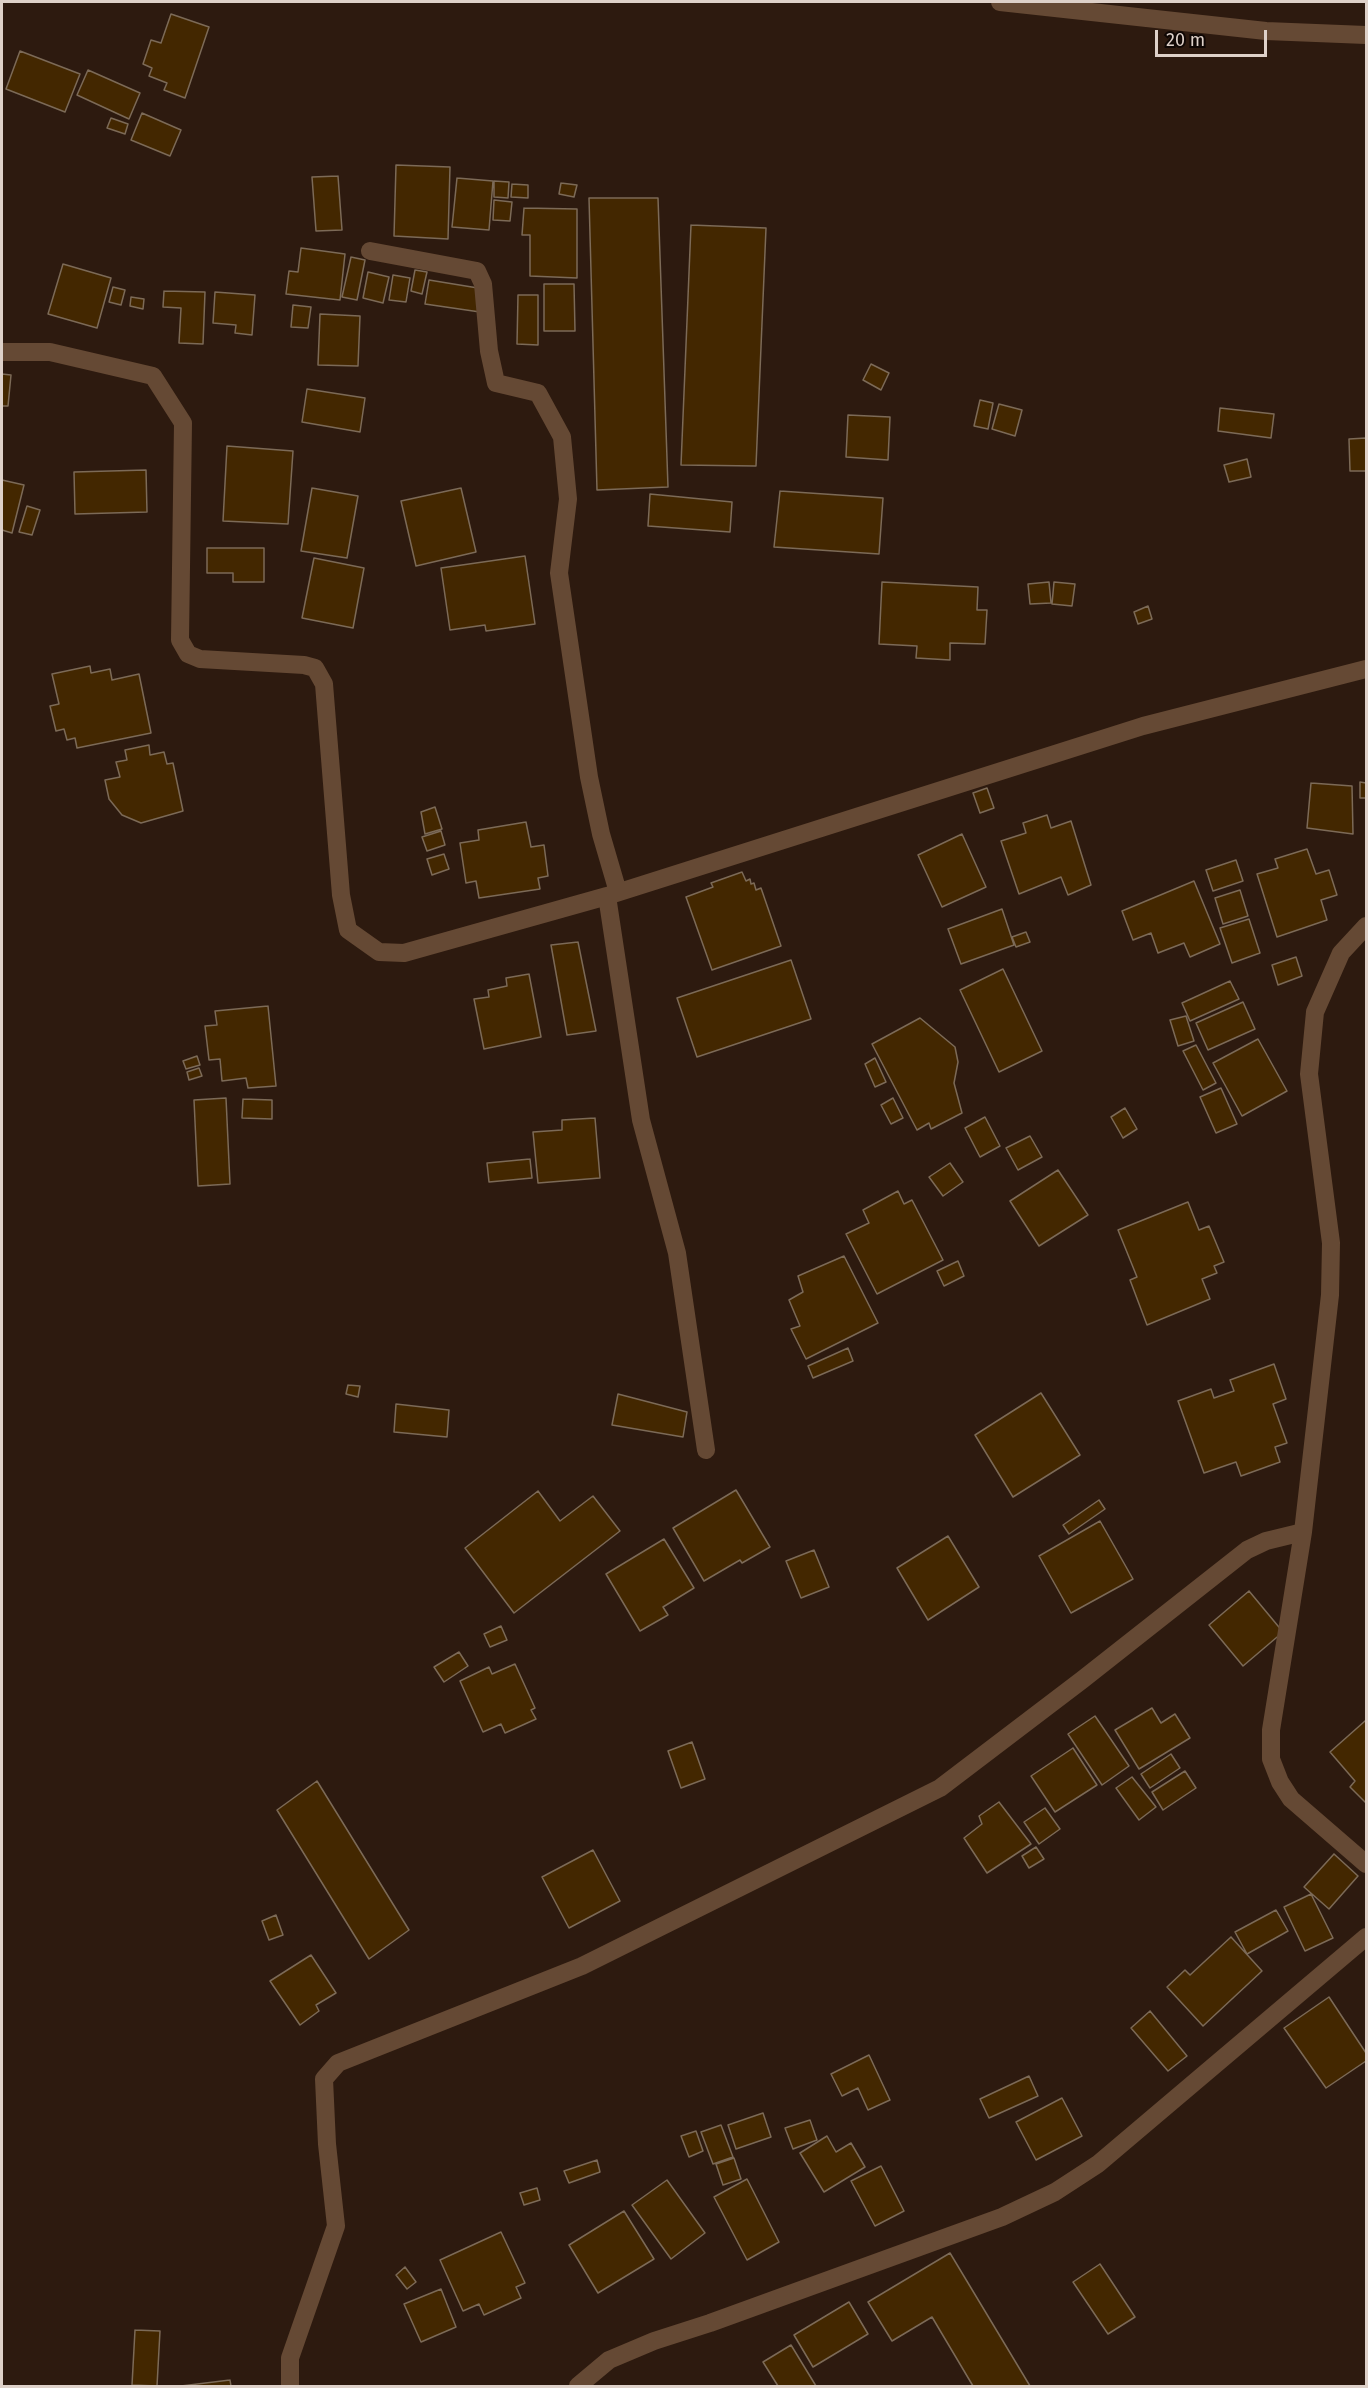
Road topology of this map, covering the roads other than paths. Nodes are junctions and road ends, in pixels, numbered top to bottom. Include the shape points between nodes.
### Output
1 (1000, 2) edge
2 (1366, 35) edge
3 (370, 251) dead end
4 (2, 352) edge
5 (1366, 669) edge
6 (612, 894) junction
7 (1366, 926) edge
8 (706, 1450) dead end
9 (1303, 1532) junction
10 (1366, 1864) edge
11 (1366, 1937) edge
12 (290, 2386) edge
13 (578, 2386) edge

1 - 2 street via 1266,31
3 - 6 street via 477,271 483,284 496,383 538,393 562,437 568,499 559,573 589,777
4 - 6 street via 50,352 153,376 183,423 180,640 188,654 200,659 315,668 324,684 341,895 348,930 379,952 404,953
5 - 6 street via 1143,726
6 - 8 street via 641,1120 677,1253
7 - 9 street via 1341,953 1315,1012 1310,1074 1331,1243 1330,1295
9 - 10 street via 1271,1730 1271,1759 1291,1799
9 - 12 street via 1247,1550 940,1788 582,1966 338,2063 324,2079 336,2226 290,2358
11 - 13 street via 1098,2164 1055,2192 1002,2217 645,2345 609,2360

